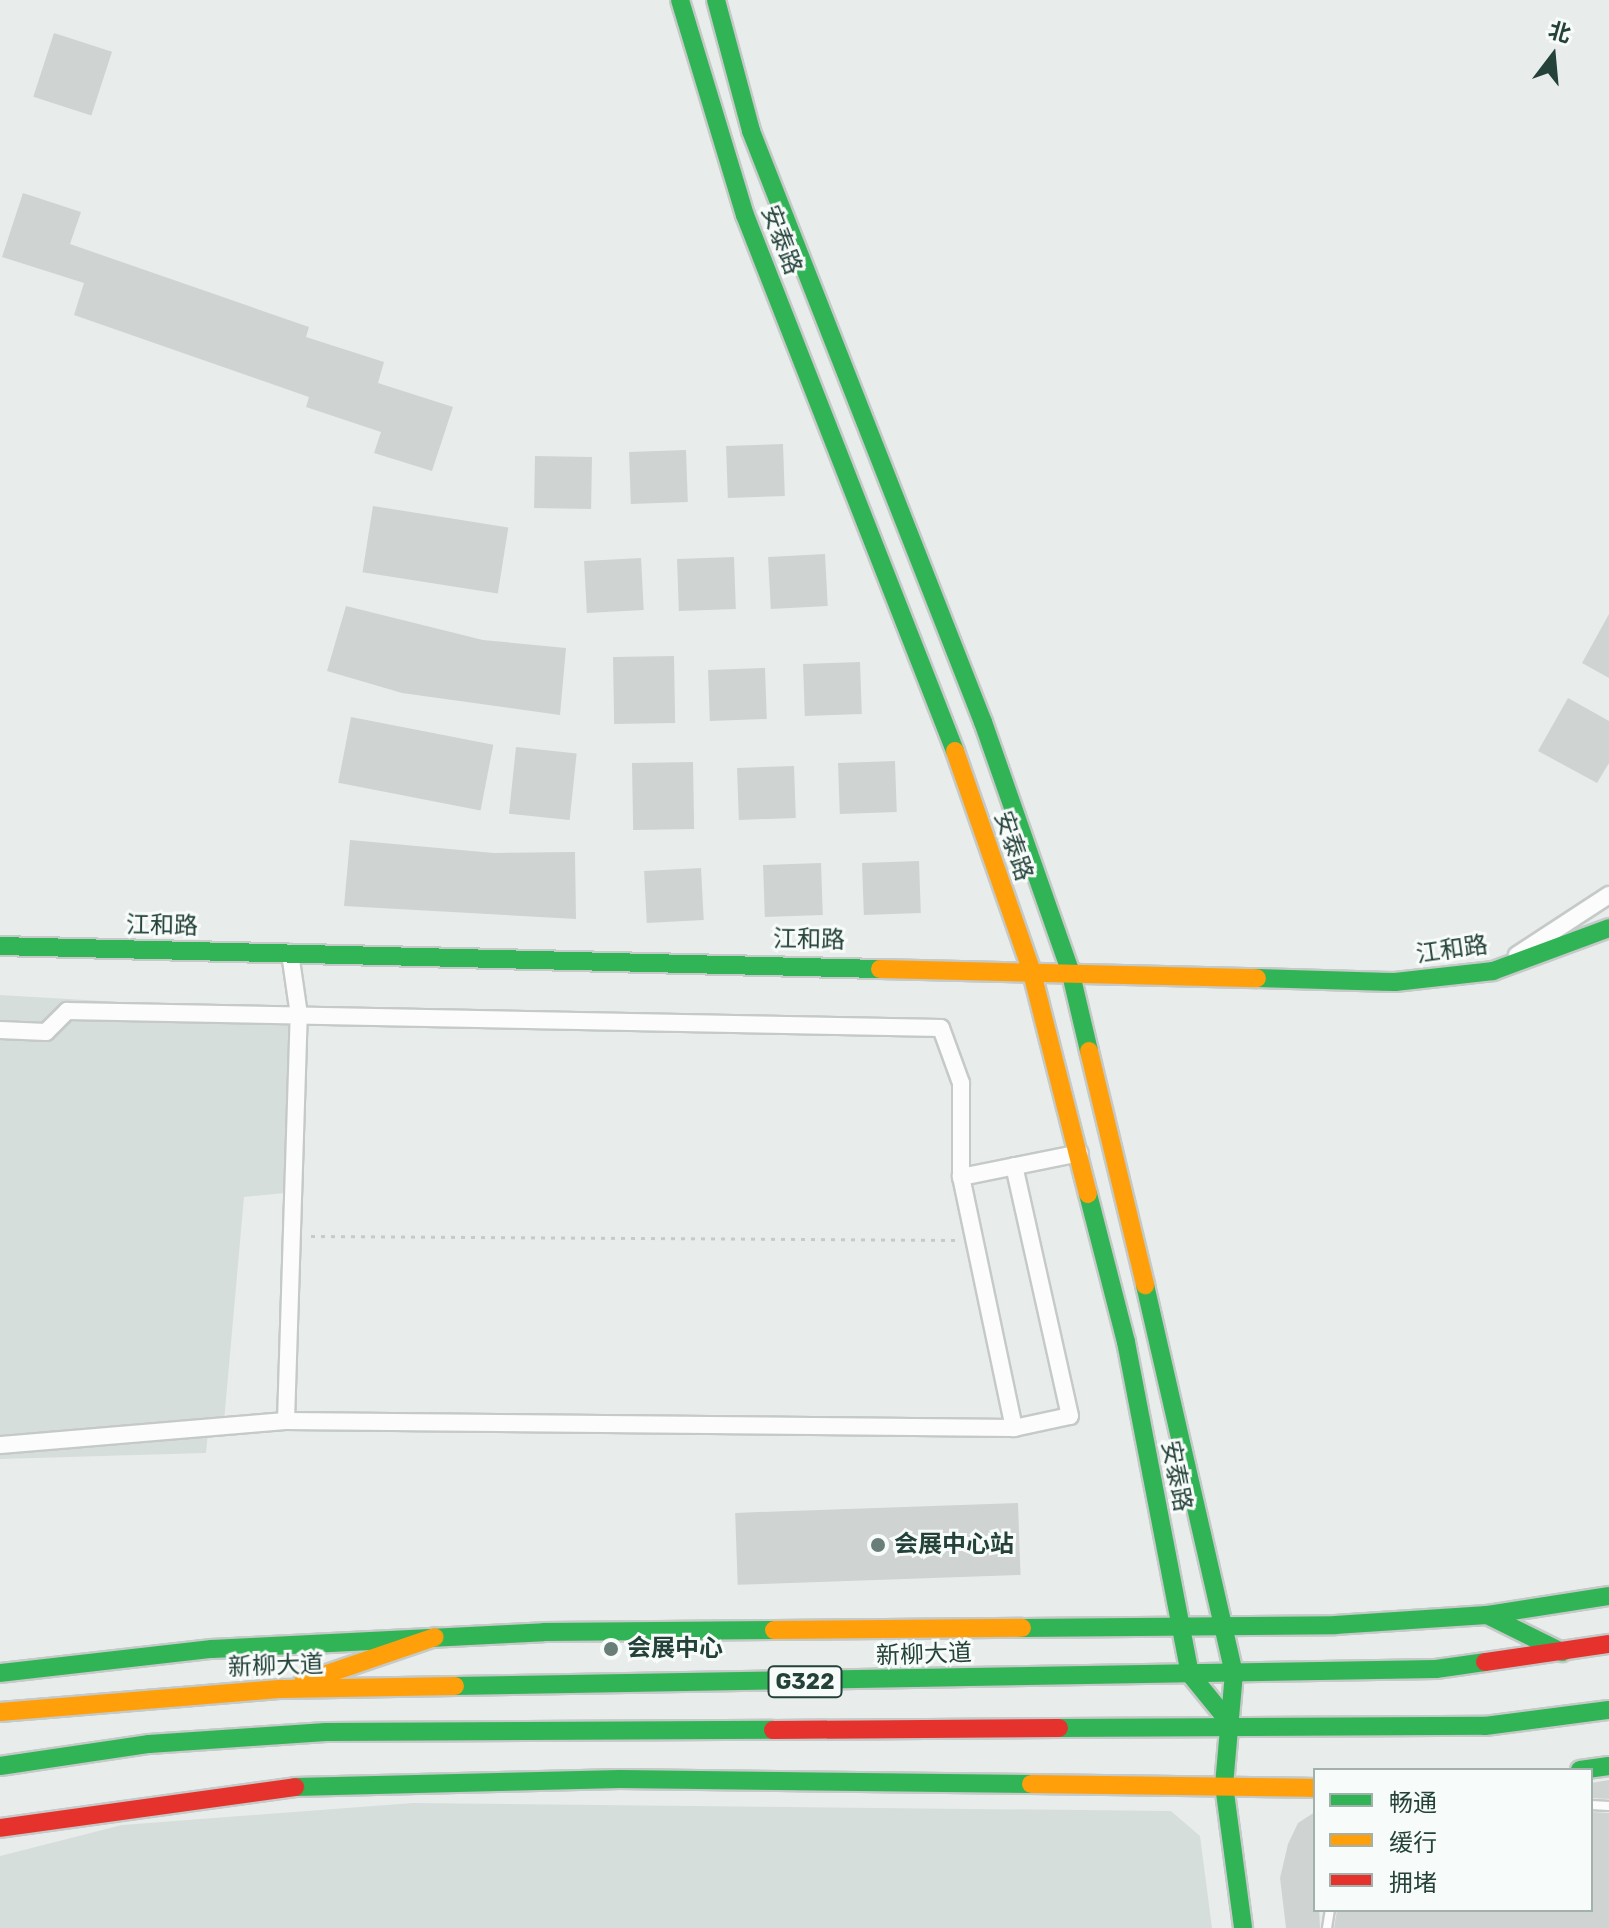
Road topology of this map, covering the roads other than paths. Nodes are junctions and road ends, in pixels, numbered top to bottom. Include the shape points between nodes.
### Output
1 (680, 0) edge
2 (716, 0) edge
3 (1609, 895) edge
4 (1609, 928) edge
5 (0, 946) edge
6 (290, 953) junction
7 (1031, 969) junction
8 (1070, 970) junction
9 (1493, 971) junction
10 (299, 1015) junction
11 (0, 1030) edge
12 (1080, 1153) junction
13 (1014, 1166) junction
14 (961, 1177) junction
15 (286, 1421) junction
16 (1014, 1428) junction
17 (0, 1445) edge
18 (1609, 1596) edge
19 (1487, 1615) junction
20 (1183, 1627) junction
21 (1227, 1629) junction
22 (435, 1637) junction
23 (1609, 1644) edge
24 (1562, 1652) junction
25 (0, 1673) edge
26 (1234, 1673) junction
27 (1190, 1674) junction
28 (282, 1689) junction
29 (1609, 1710) edge
30 (0, 1712) edge
31 (1230, 1723) junction
32 (0, 1766) edge
33 (1224, 1785) junction
34 (1313, 1788) edge
35 (0, 1828) edge
36 (1243, 1928) edge

1 - 7 main road, 安泰路 via 745,215 928,675
2 - 8 main road, 安泰路 via 751,131 977,707
3 - 9 street
4 - 9 main road, 江和路
5 - 6 main road, 江和路
6 - 7 main road, 江和路
6 - 10 street
7 - 8 main road, 江和路
7 - 12 main road, 安泰路
8 - 9 main road, 江和路 via 1304,983
8 - 21 main road, 安泰路
10 - 11 street via 67,1011 46,1032
10 - 14 street via 941,1028 961,1083
10 - 15 street
12 - 13 street
12 - 20 main road, 安泰路
13 - 14 street
13 - 16 street via 1070,1416
14 - 16 street
15 - 16 street
15 - 17 street
18 - 19 main road
19 - 21 main road
19 - 24 main road
20 - 21 main road
20 - 22 main road
20 - 27 main road, 安泰路
21 - 26 main road, 安泰路
22 - 25 main road via 212,1649
22 - 28 main road
23 - 24 main road, 新柳大道 / G322
24 - 26 main road, 新柳大道 / G322 via 1436,1669
26 - 27 main road, 新柳大道 / G322
26 - 31 main road, 安泰路
27 - 28 main road, 新柳大道 / G322
27 - 31 main road
28 - 30 main road, 新柳大道 / G322
29 - 31 main road, G322 via 1485,1726
31 - 32 main road, G322 via 326,1732 149,1744
31 - 33 main road, 安泰路
33 - 34 main road
33 - 35 main road via 324,1784 108,1808
33 - 36 main road, 安泰路

